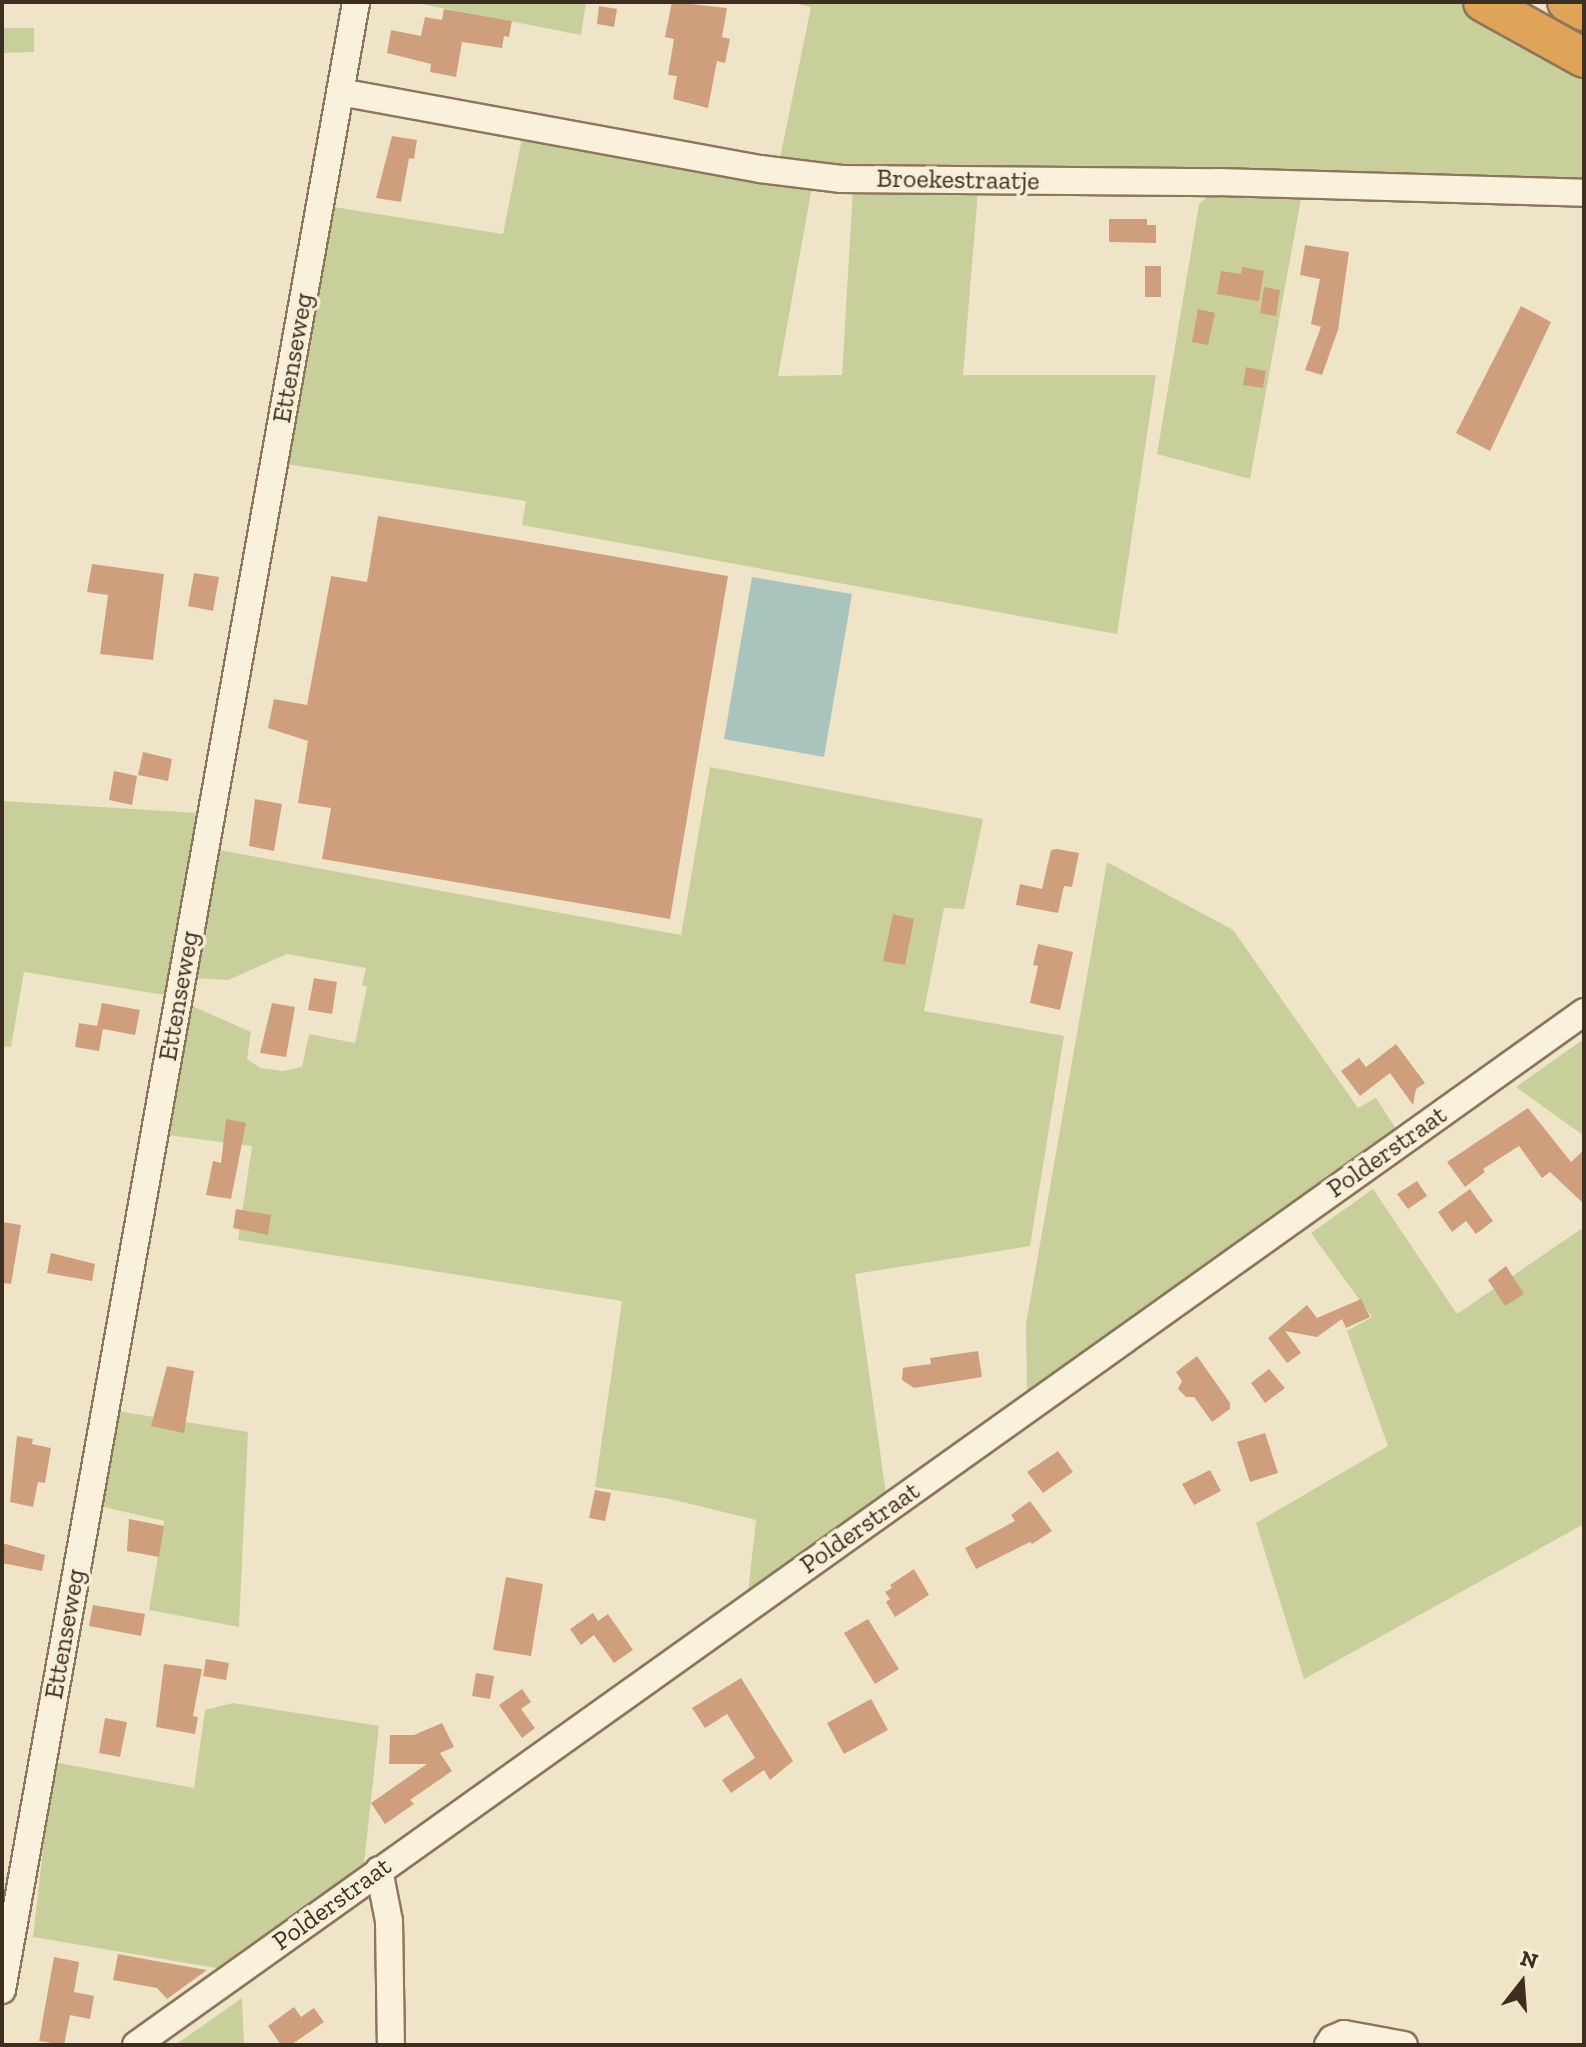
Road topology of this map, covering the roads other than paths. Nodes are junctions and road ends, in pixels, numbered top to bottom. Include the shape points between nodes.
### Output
1 (356, 2) edge
2 (1483, 2) edge
3 (1567, 2) edge
4 (1584, 11) edge
5 (1584, 58) edge
6 (340, 92) junction
7 (1584, 193) edge
8 (1584, 1012) edge
9 (379, 1870) junction
10 (2, 1990) edge
11 (136, 2045) edge
12 (391, 2045) edge
13 (1328, 2045) edge
14 (1404, 2045) edge

1 - 6 street, Ettenseweg
2 - 5 highway
3 - 4 highway
6 - 7 street, Broekestraatje via 760,169 841,179 1218,182
6 - 10 street, Ettenseweg
8 - 9 street, Polderstraat
9 - 11 street, Polderstraat
9 - 12 street via 389,1921
13 - 14 street via 1344,2034

